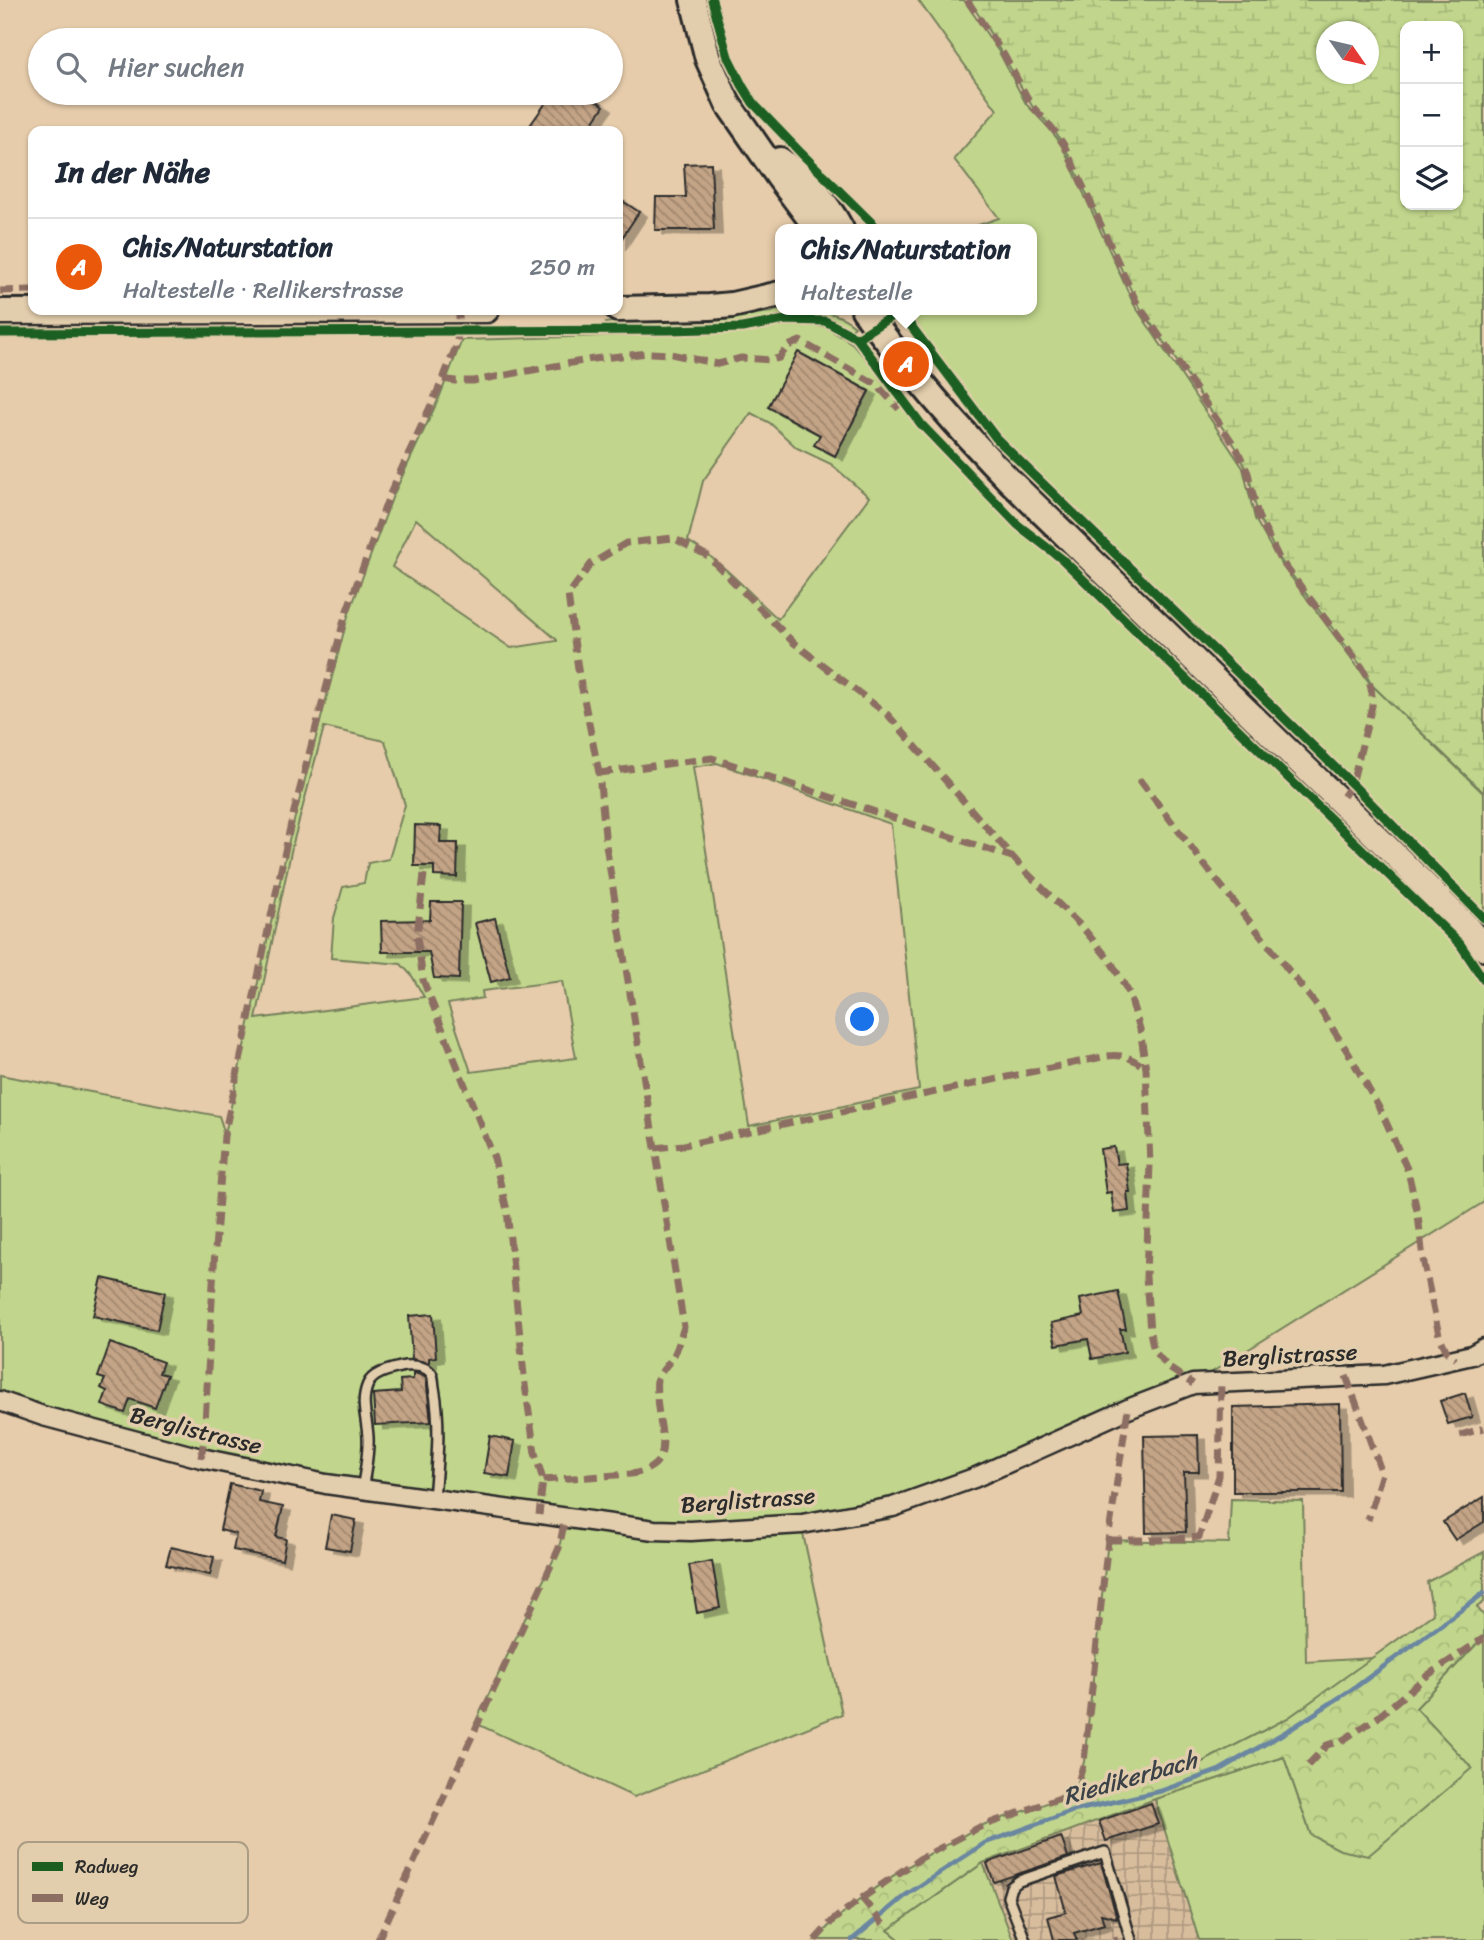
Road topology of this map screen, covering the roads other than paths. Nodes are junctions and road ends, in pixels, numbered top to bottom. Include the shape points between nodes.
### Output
1 (693, 0) edge
2 (757, 144) junction
3 (813, 224) edge
4 (838, 224) edge
5 (775, 294) edge
6 (623, 309) edge
7 (0, 312) edge
8 (28, 312) edge
9 (868, 315) edge
10 (1484, 948) edge
11 (1484, 1348) edge
12 (0, 1402) edge
13 (362, 1490) junction
14 (434, 1499) junction
15 (1025, 1940) edge
16 (1131, 1940) edge

1 - 2 main road via 718,84
2 - 3 main road
2 - 4 main road via 790,167
5 - 6 main road via 732,305
7 - 8 main road
9 - 10 main road via 962,432 1387,846
11 - 14 street, Berglistrasse via 1472,1355 1384,1375 1194,1384 974,1478 893,1507 802,1524 654,1530
12 - 13 street, Berglistrasse via 201,1458
13 - 14 street, Berglistrasse
13 - 14 lane via 368,1437 363,1400 369,1381 406,1365 429,1370 432,1375 439,1441
15 - 16 lane via 1008,1897 1011,1887 1105,1852

